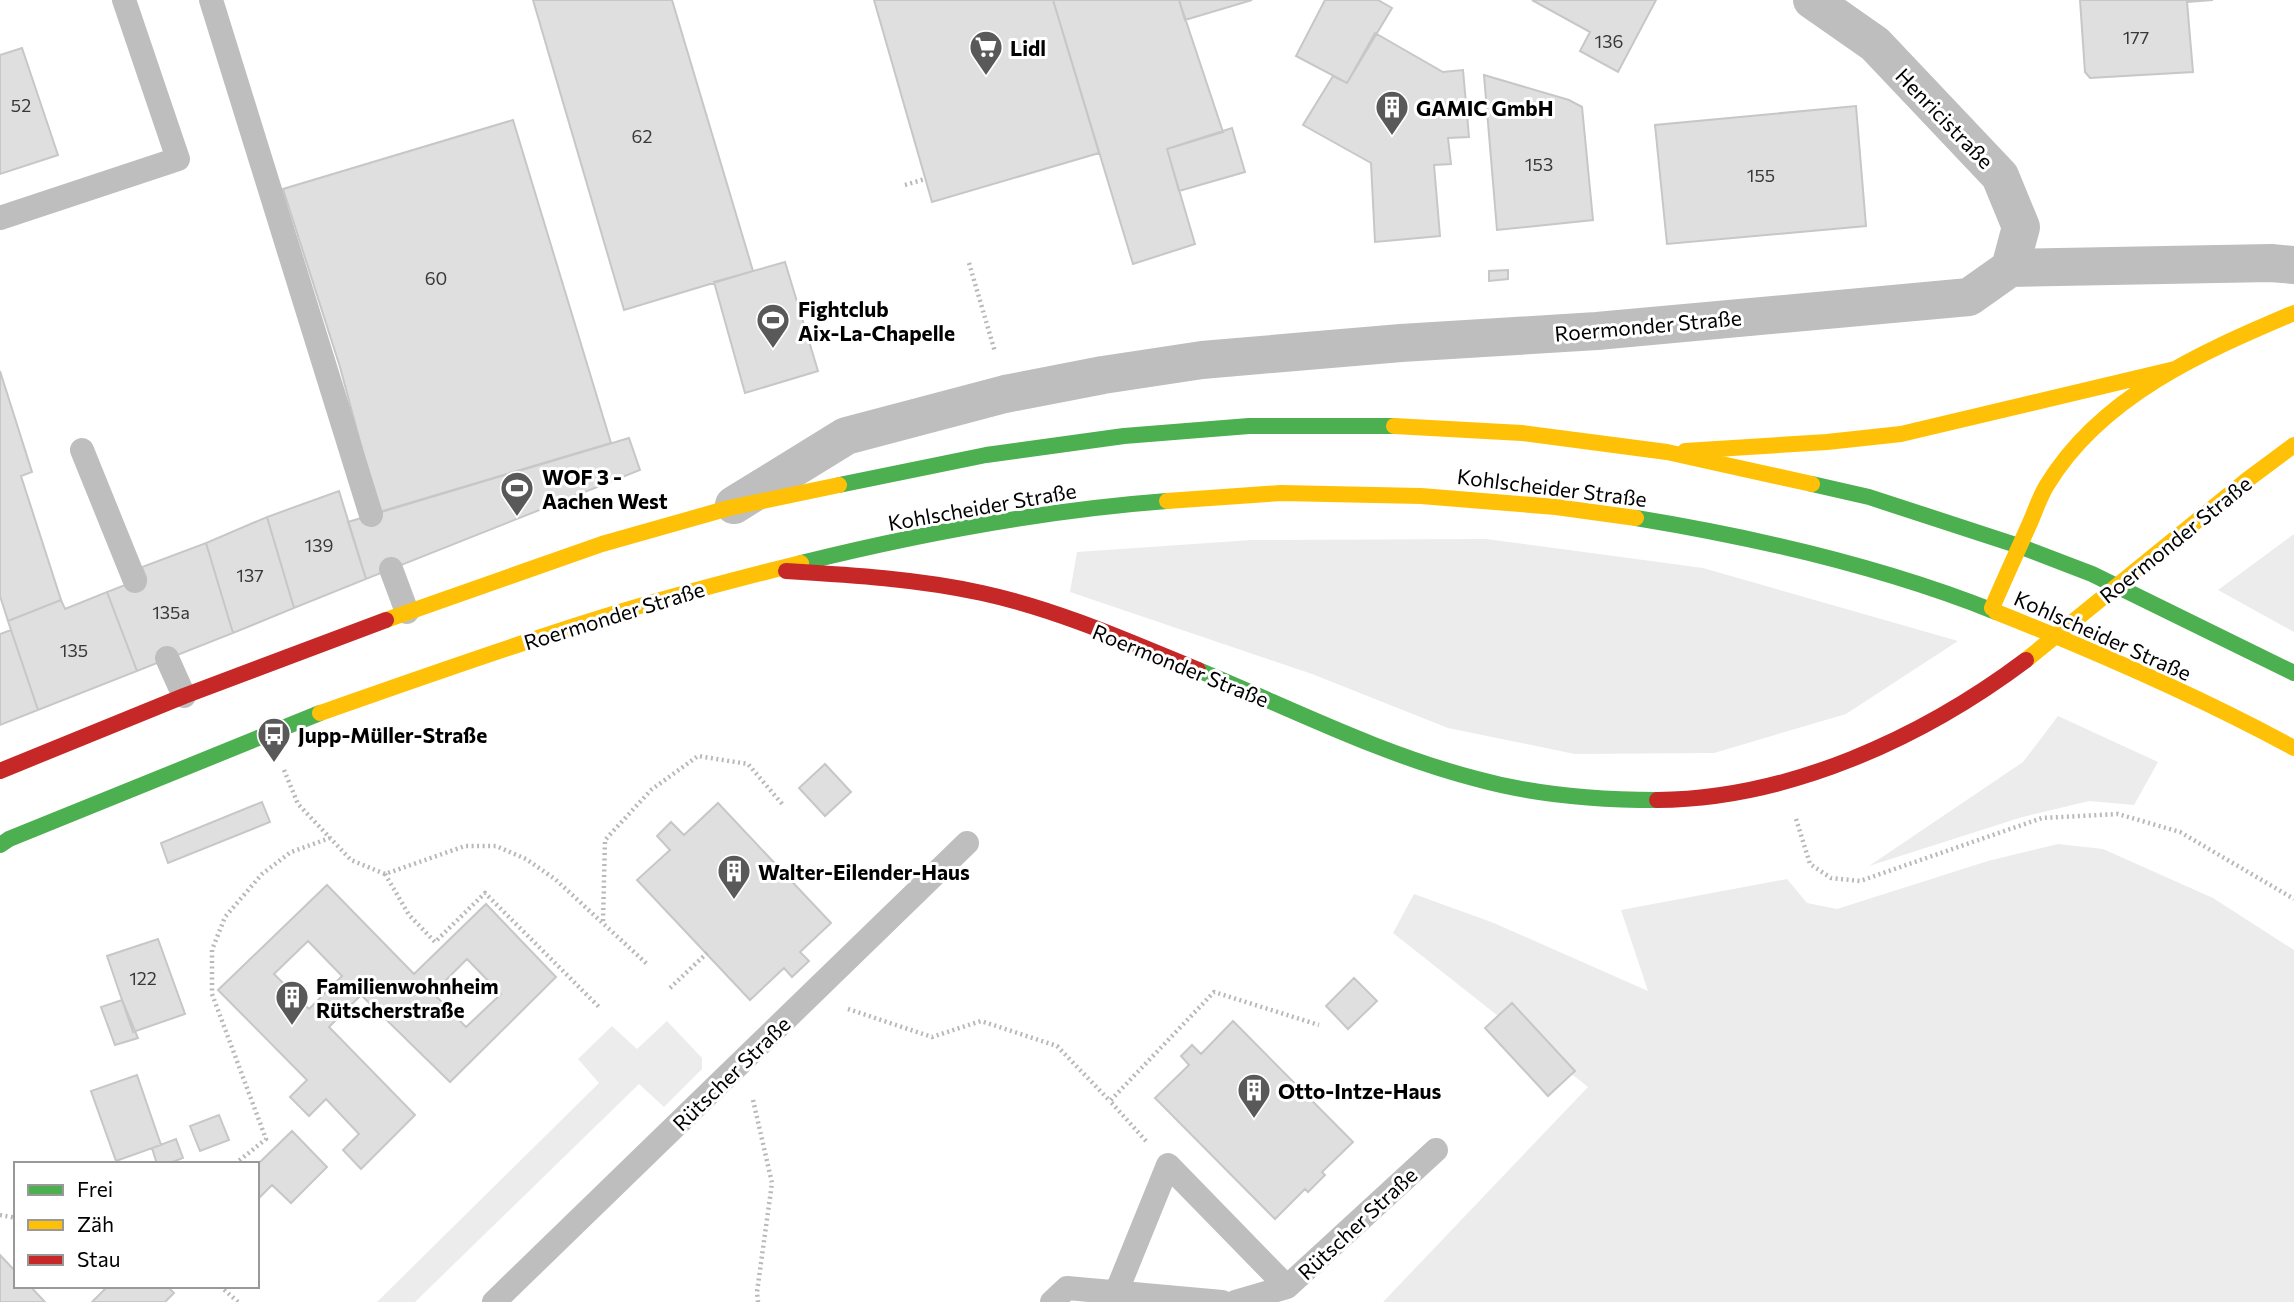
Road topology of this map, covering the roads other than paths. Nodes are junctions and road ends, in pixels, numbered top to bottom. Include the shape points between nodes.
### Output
1 (124, 0) edge
2 (211, 0) edge
3 (1812, 0) edge
4 (0, 218) edge
5 (2294, 265) edge
6 (2010, 268) junction
7 (2294, 313) edge
8 (2175, 369) junction
9 (2294, 445) edge
10 (82, 450) dead end
11 (1667, 452) junction
12 (729, 508) junction
13 (371, 515) dead end
14 (2019, 546) junction
15 (391, 569) dead end
16 (770, 570) junction
17 (135, 581) dead end
18 (1992, 608) junction
19 (407, 612) junction
20 (167, 658) dead end
21 (2294, 673) edge
22 (184, 696) junction
23 (2294, 748) edge
24 (0, 771) edge
25 (967, 843) dead end
26 (0, 845) edge
27 (1436, 1150) dead end
28 (1287, 1287) junction
29 (1116, 1293) junction
30 (494, 1302) edge
31 (1052, 1302) edge
32 (1222, 1302) edge
33 (1235, 1302) edge

1 - 4 lane via 177,159
2 - 13 lane
3 - 6 street, Henricistraße via 1874,44 2000,176 2021,227
5 - 6 street
6 - 12 street, Roermonder Straße via 1969,297 1597,331 1401,342 1202,360 1103,375 1005,394 846,436
7 - 8 main road
8 - 11 main road via 1901,434
8 - 14 main road via 2102,418 2069,453 2048,483
9 - 16 main road, Roermonder Straße via 1966,702 1853,759 1787,781 1717,796 1586,798 1502,786 1392,752 1045,611 920,582
10 - 17 lane
11 - 12 main road, Roermonder Straße via 1453,428 1249,426 1124,436 986,455
11 - 14 main road via 1868,497
12 - 19 main road, Roermonder Straße via 602,544
14 - 18 main road
14 - 21 main road via 2092,574
15 - 19 lane
16 - 18 main road, Kohlscheider Straße via 942,531 1115,505 1275,493 1436,495 1594,511 1706,530 1792,548
16 - 26 main road, Roermonder Straße via 569,626 292,723
18 - 23 main road, Kohlscheider Straße
19 - 22 main road, Roermonder Straße
20 - 22 lane
22 - 24 main road, Roermonder Straße
25 - 30 lane, Rütscher Straße
27 - 28 lane, Rütscher Straße
28 - 29 lane via 1168,1165
28 - 33 lane, Rütscher Straße
29 - 31 lane via 1067,1288
29 - 32 lane

